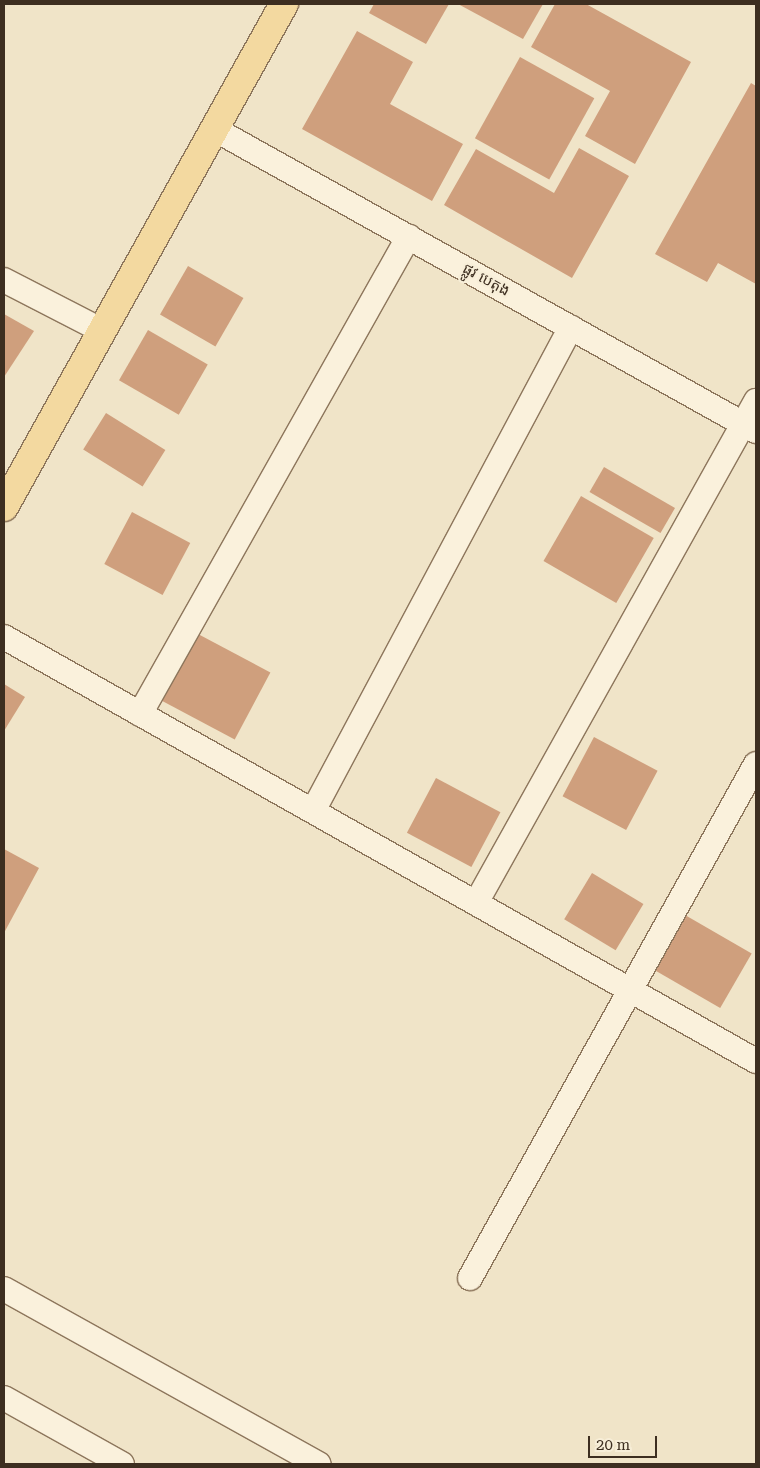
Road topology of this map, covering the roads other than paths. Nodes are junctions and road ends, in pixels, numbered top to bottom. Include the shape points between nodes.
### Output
1 (284, 4) edge
2 (216, 130) junction
3 (409, 236) junction
4 (4, 280) edge
5 (571, 327) junction
6 (103, 331) junction
7 (756, 401) edge
8 (750, 428) edge
9 (4, 507) edge
10 (4, 637) edge
11 (140, 714) junction
12 (756, 764) edge
13 (313, 812) junction
14 (476, 903) junction
15 (630, 990) junction
16 (756, 1061) edge
17 (470, 1278) dead end
18 (4, 1289) edge
19 (4, 1398) edge
20 (122, 1464) edge
21 (319, 1464) edge

1 - 2 main road
2 - 3 street, ផ្លូវ បេតុង
2 - 6 main road
3 - 5 street, ផ្លូវ បេតុង
3 - 11 street
4 - 6 street
5 - 8 street, ផ្លូវ បេតុង
5 - 13 street
6 - 9 main road
7 - 8 street
8 - 14 street
10 - 11 street
11 - 13 street
12 - 15 street
13 - 14 street
14 - 15 street
15 - 16 street
15 - 17 street
18 - 21 street
19 - 20 street

